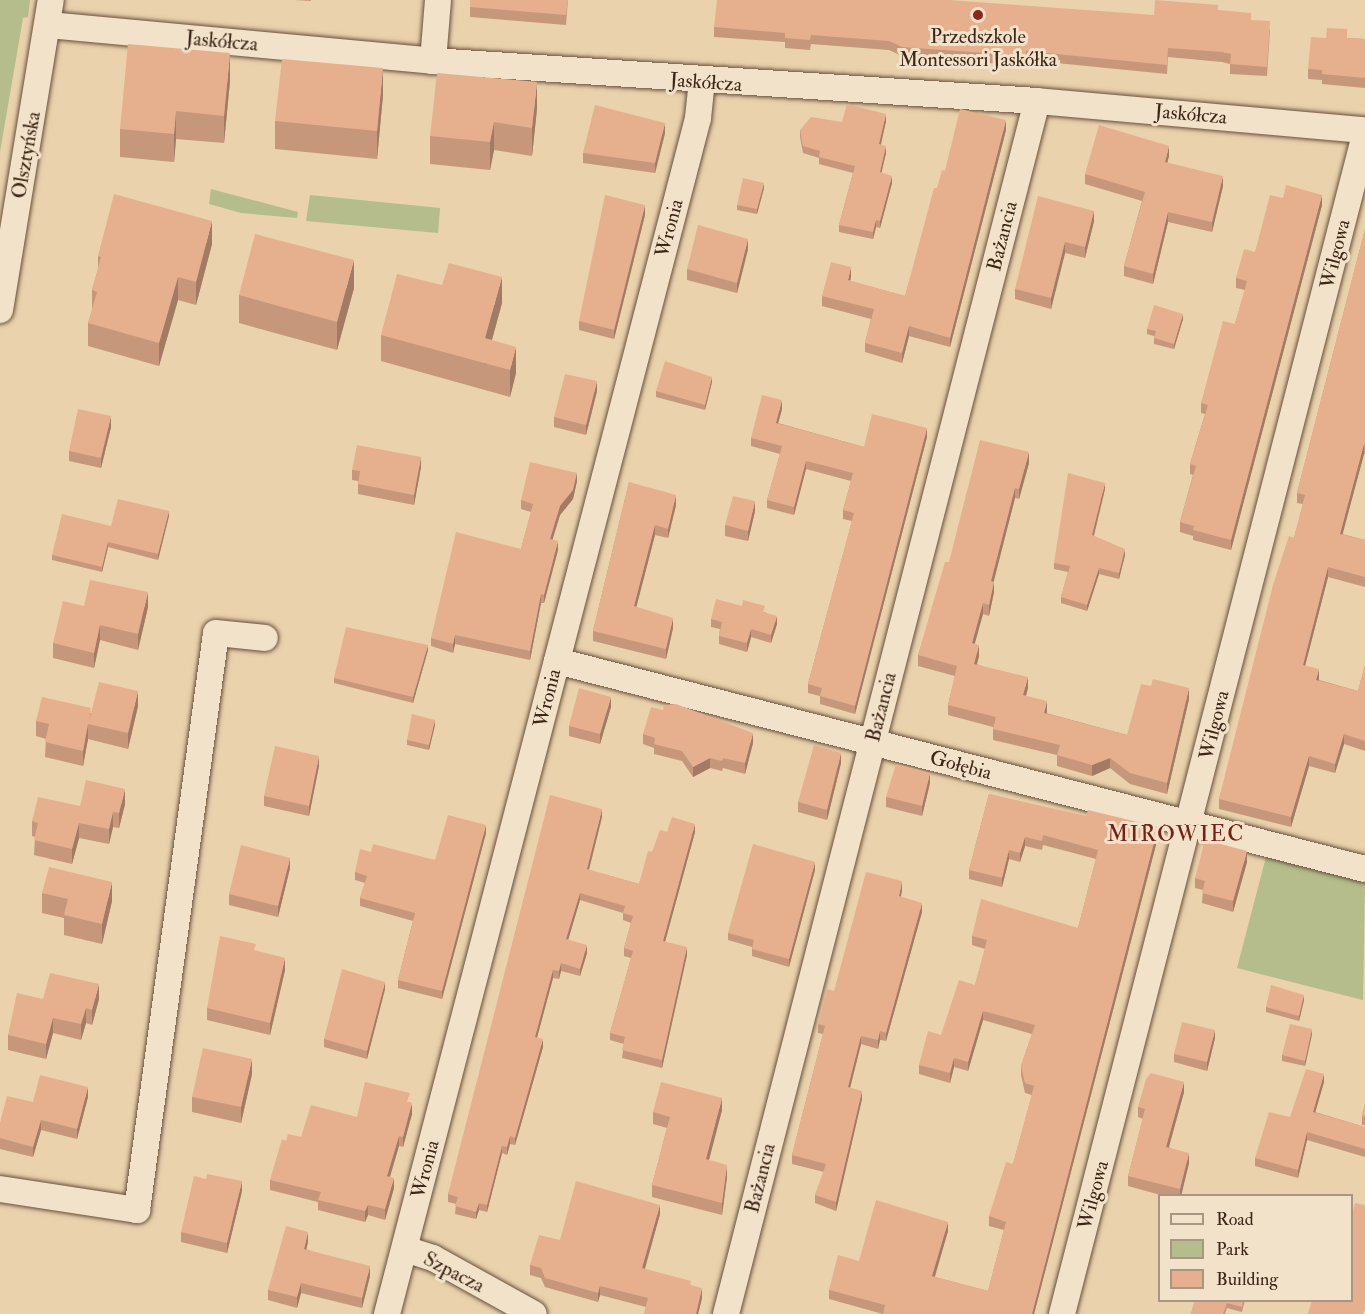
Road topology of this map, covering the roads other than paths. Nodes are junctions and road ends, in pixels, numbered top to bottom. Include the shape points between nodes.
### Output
1 (438, 0) edge
2 (50, 12) edge
3 (433, 62) junction
4 (702, 82) junction
5 (1036, 101) junction
6 (1365, 130) edge
7 (1365, 135) edge
8 (0, 310) edge
9 (265, 638) dead end
10 (557, 661) junction
11 (872, 741) junction
12 (1189, 824) junction
13 (1365, 869) edge
14 (0, 1189) edge
15 (405, 1249) junction
16 (387, 1314) edge
17 (534, 1314) edge
18 (726, 1314) edge
19 (1062, 1314) edge

1 - 3 street
2 - 3 street, Jaskółcza
2 - 8 street, Olsztyńska
3 - 4 street, Jaskółcza
4 - 5 street, Jaskółcza
4 - 10 street, Wronia via 698,118
5 - 6 street, Jaskółcza
5 - 11 street, Bażancia
7 - 12 street, Wilgowa
9 - 14 street via 216,633 137,1210
10 - 11 street, Gołębia
10 - 15 street, Wronia
11 - 12 street, Gołębia
11 - 18 street, Bażancia
12 - 13 street, Gołębia
12 - 19 street, Wilgowa
15 - 16 street, Wronia
15 - 17 street, Szpacza via 433,1258

